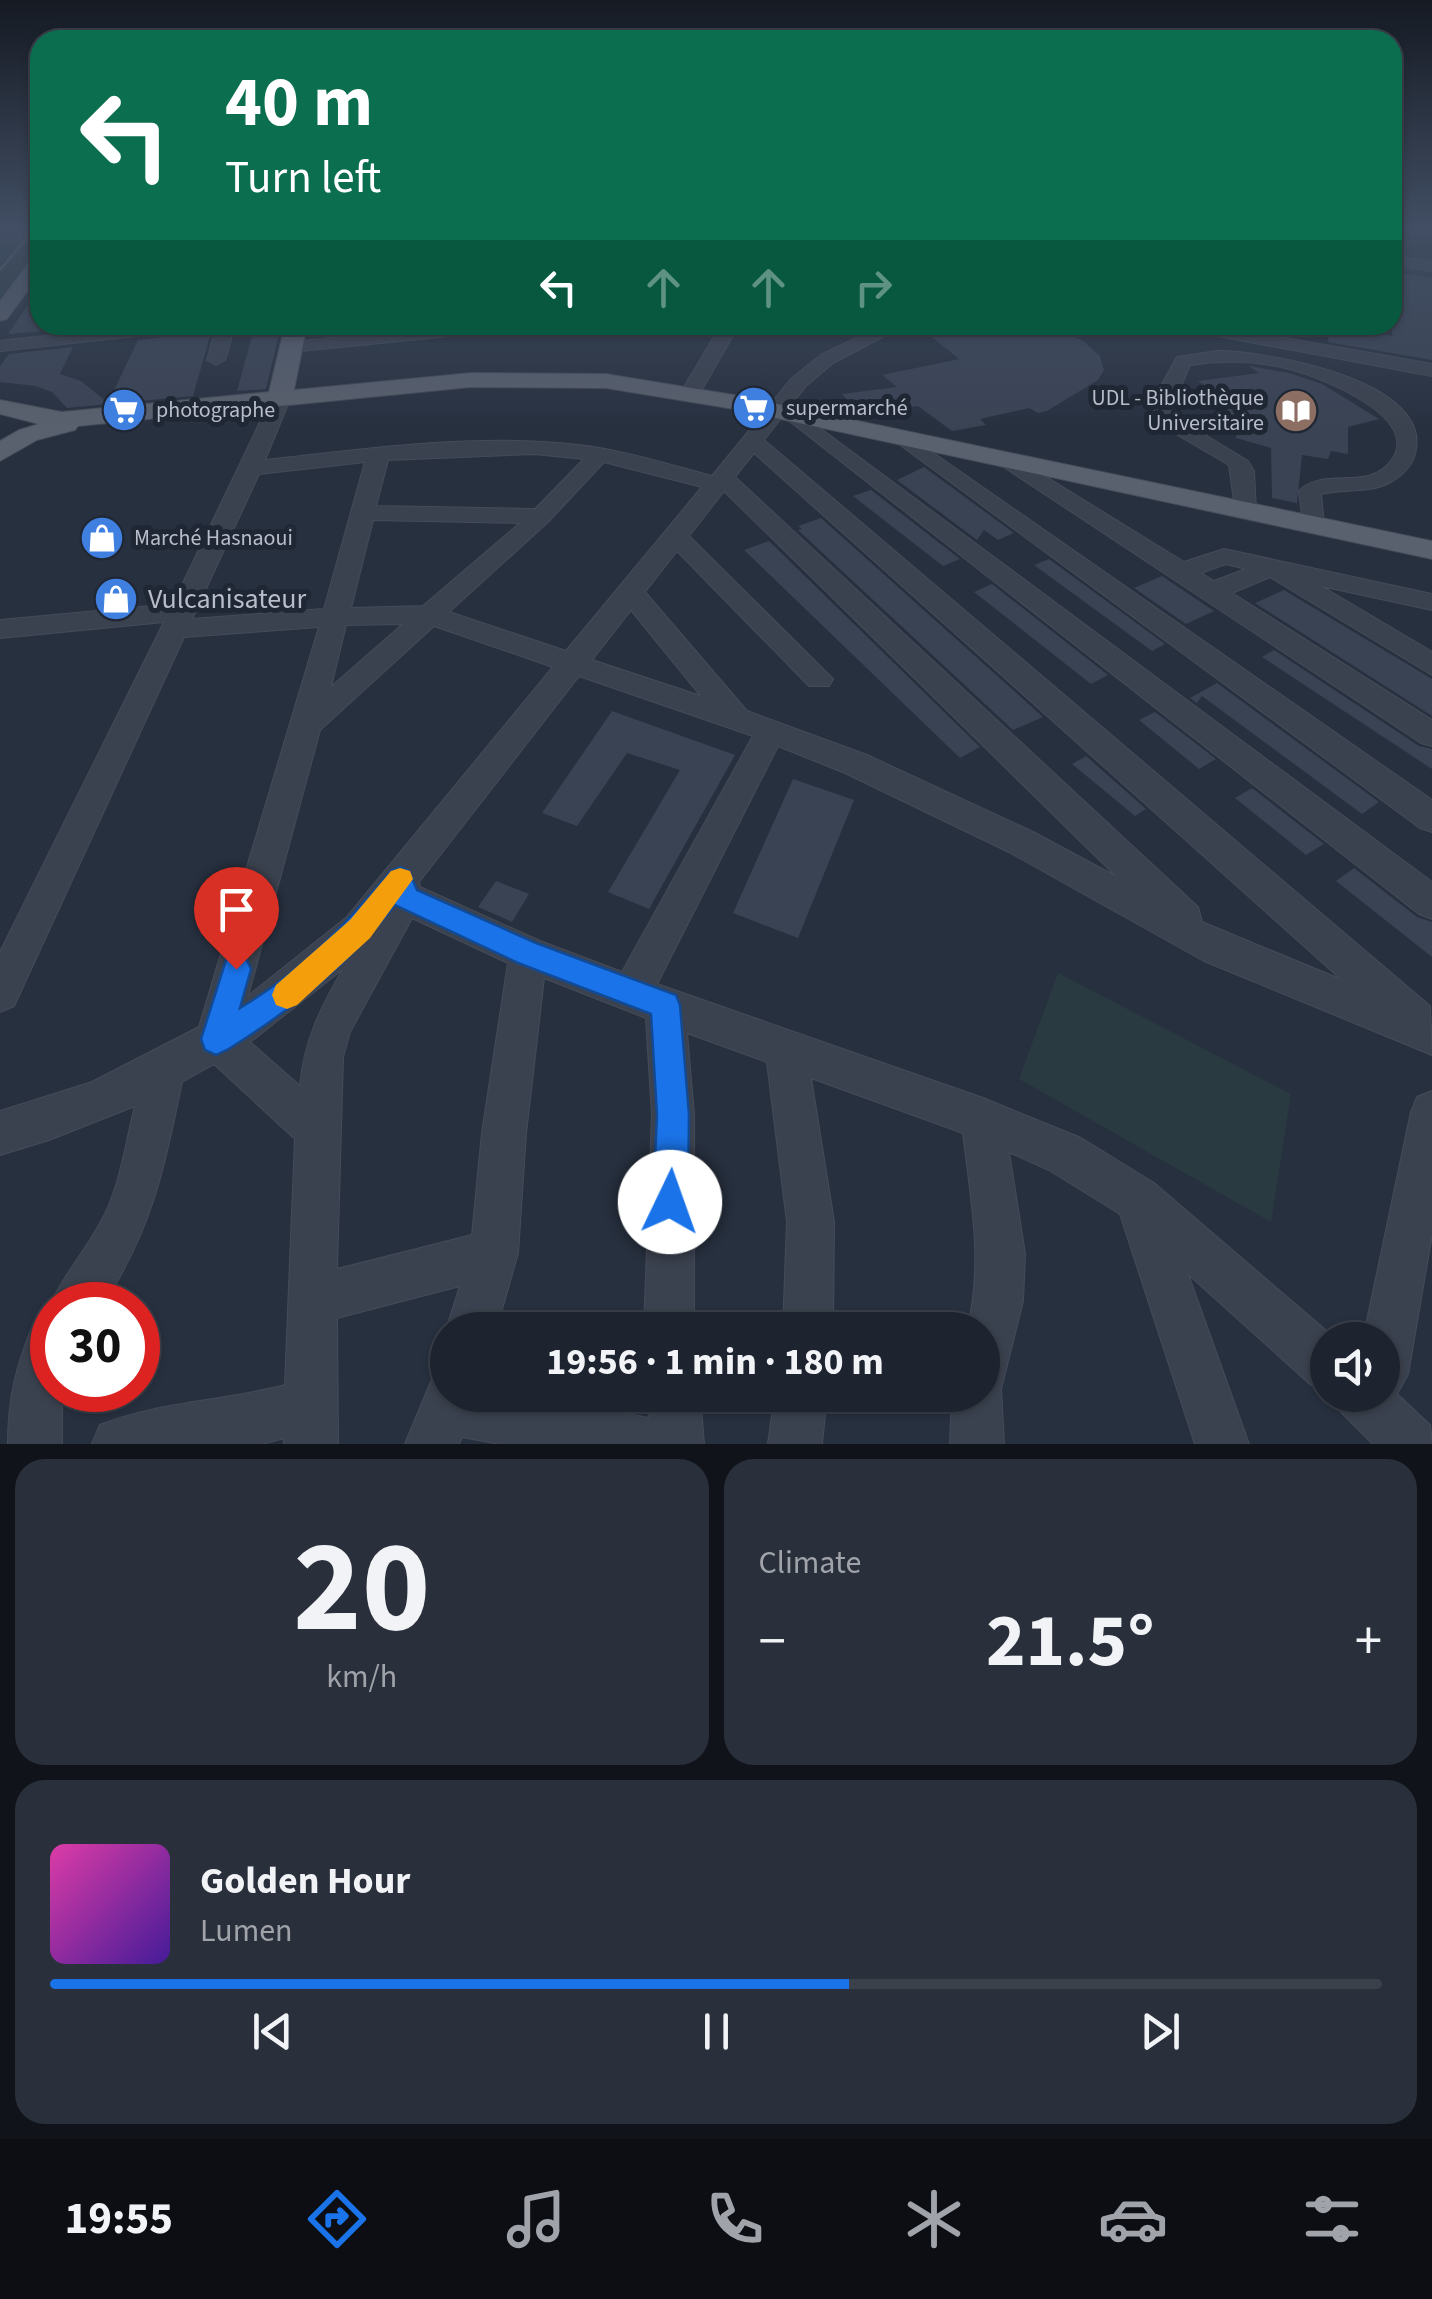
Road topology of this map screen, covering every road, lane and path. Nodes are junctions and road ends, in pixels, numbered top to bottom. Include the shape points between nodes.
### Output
1 (66, 335) edge
2 (88, 335) edge
3 (223, 335) edge
4 (724, 335) edge
5 (872, 335) edge
6 (1240, 335) edge
7 (293, 336) edge
8 (0, 346) edge
9 (216, 360) dead end
10 (78, 361) dead end
11 (1432, 370) edge
12 (690, 394) junction
13 (280, 399) junction
14 (2, 406) edge
15 (785, 413) junction
16 (108, 417) junction
17 (752, 440) junction
18 (906, 440) junction
19 (0, 453) edge
20 (378, 455) junction
21 (599, 455) junction
22 (1012, 462) junction
23 (251, 468) junction
24 (719, 480) junction
25 (1244, 512) junction
26 (362, 513) junction
27 (541, 516) junction
28 (1312, 526) junction
29 (675, 536) junction
30 (1432, 550) edge
31 (1272, 567) junction
32 (1183, 572) junction
33 (630, 591) junction
34 (1212, 592) junction
35 (1432, 602) edge
36 (429, 615) junction
37 (334, 617) junction
38 (178, 621) junction
39 (3, 633) edge
40 (1387, 638) junction
41 (1432, 650) edge
42 (572, 664) junction
43 (1432, 665) edge
44 (819, 679) dead end
45 (737, 720) junction
46 (307, 724) junction
47 (772, 731) junction
48 (1432, 735) edge
49 (1432, 818) edge
50 (403, 888) junction
51 (1432, 903) edge
52 (1216, 949) junction
53 (528, 954) junction
54 (0, 993) edge
55 (648, 1000) junction
56 (1432, 1034) edge
57 (216, 1039) junction
58 (785, 1046) junction
59 (164, 1069) junction
60 (1432, 1112) edge
61 (983, 1119) junction
62 (316, 1130) junction
63 (0, 1133) edge
64 (1138, 1199) junction
65 (494, 1253) junction
66 (90, 1282) edge
67 (312, 1300) junction
68 (476, 1312) edge
69 (669, 1312) edge
70 (810, 1312) edge
71 (996, 1312) edge
72 (1397, 1322) edge
73 (1310, 1350) edge
74 (35, 1412) edge
75 (665, 1412) edge
76 (799, 1412) edge
77 (978, 1412) edge
78 (443, 1416) edge
79 (310, 1425) edge
80 (174, 1439) edge
81 (648, 1443) edge
82 (36, 1444) edge
83 (119, 1444) edge
84 (796, 1444) edge
85 (977, 1444) edge
86 (1222, 1444) edge

1 - 8 street
2 - 10 street
3 - 9 street
4 - 12 street
5 - 15 street via 799,382
6 - 11 street
7 - 13 main road
12 - 13 main road via 606,381 508,378
12 - 15 main road
13 - 16 main road
13 - 23 street
14 - 16 main road via 44,418
14 - 19 main road via 17,428
15 - 17 street
15 - 18 main road
15 - 51 street
16 - 19 main road via 40,431
17 - 24 street
17 - 56 street
18 - 22 main road
18 - 49 street
20 - 21 street via 498,448
20 - 23 street
20 - 26 street
21 - 24 street
21 - 27 street
22 - 25 main road
22 - 32 street
23 - 38 street
24 - 29 street
24 - 52 street
25 - 28 main road
25 - 28 street via 1237,461 1159,416 1183,361 1224,357 1295,365 1367,389 1408,422 1414,444 1386,476 1310,491
26 - 27 street
26 - 37 street
27 - 36 street
28 - 30 main road
29 - 33 street
29 - 44 street
31 - 32 street via 1224,556
31 - 34 street
31 - 35 street
31 - 40 street
32 - 34 street
33 - 42 street
33 - 45 street
34 - 48 street
36 - 37 street
36 - 42 street
36 - 46 street
37 - 38 street
37 - 46 street
38 - 39 street
38 - 54 street
40 - 41 street
40 - 43 street
42 - 45 street
42 - 50 street
45 - 47 street
46 - 57 street
47 - 52 street via 931,797
47 - 55 street
50 - 53 street
50 - 57 street via 319,969
50 - 62 street via 332,1026
52 - 56 street
53 - 55 street
53 - 65 street
55 - 58 street
55 - 69 street via 673,1115
57 - 59 street
57 - 62 street
58 - 61 street
58 - 70 street via 811,1195
59 - 63 street
59 - 66 street via 137,1190 117,1240
60 - 72 street
61 - 64 street via 1064,1154
61 - 71 street via 1001,1254
62 - 67 street
64 - 73 street
64 - 86 street
65 - 67 street
65 - 68 street
67 - 79 street
74 - 82 street
75 - 81 street
76 - 84 street
77 - 85 street
78 - 81 street
79 - 80 street via 234,1426
80 - 83 street

